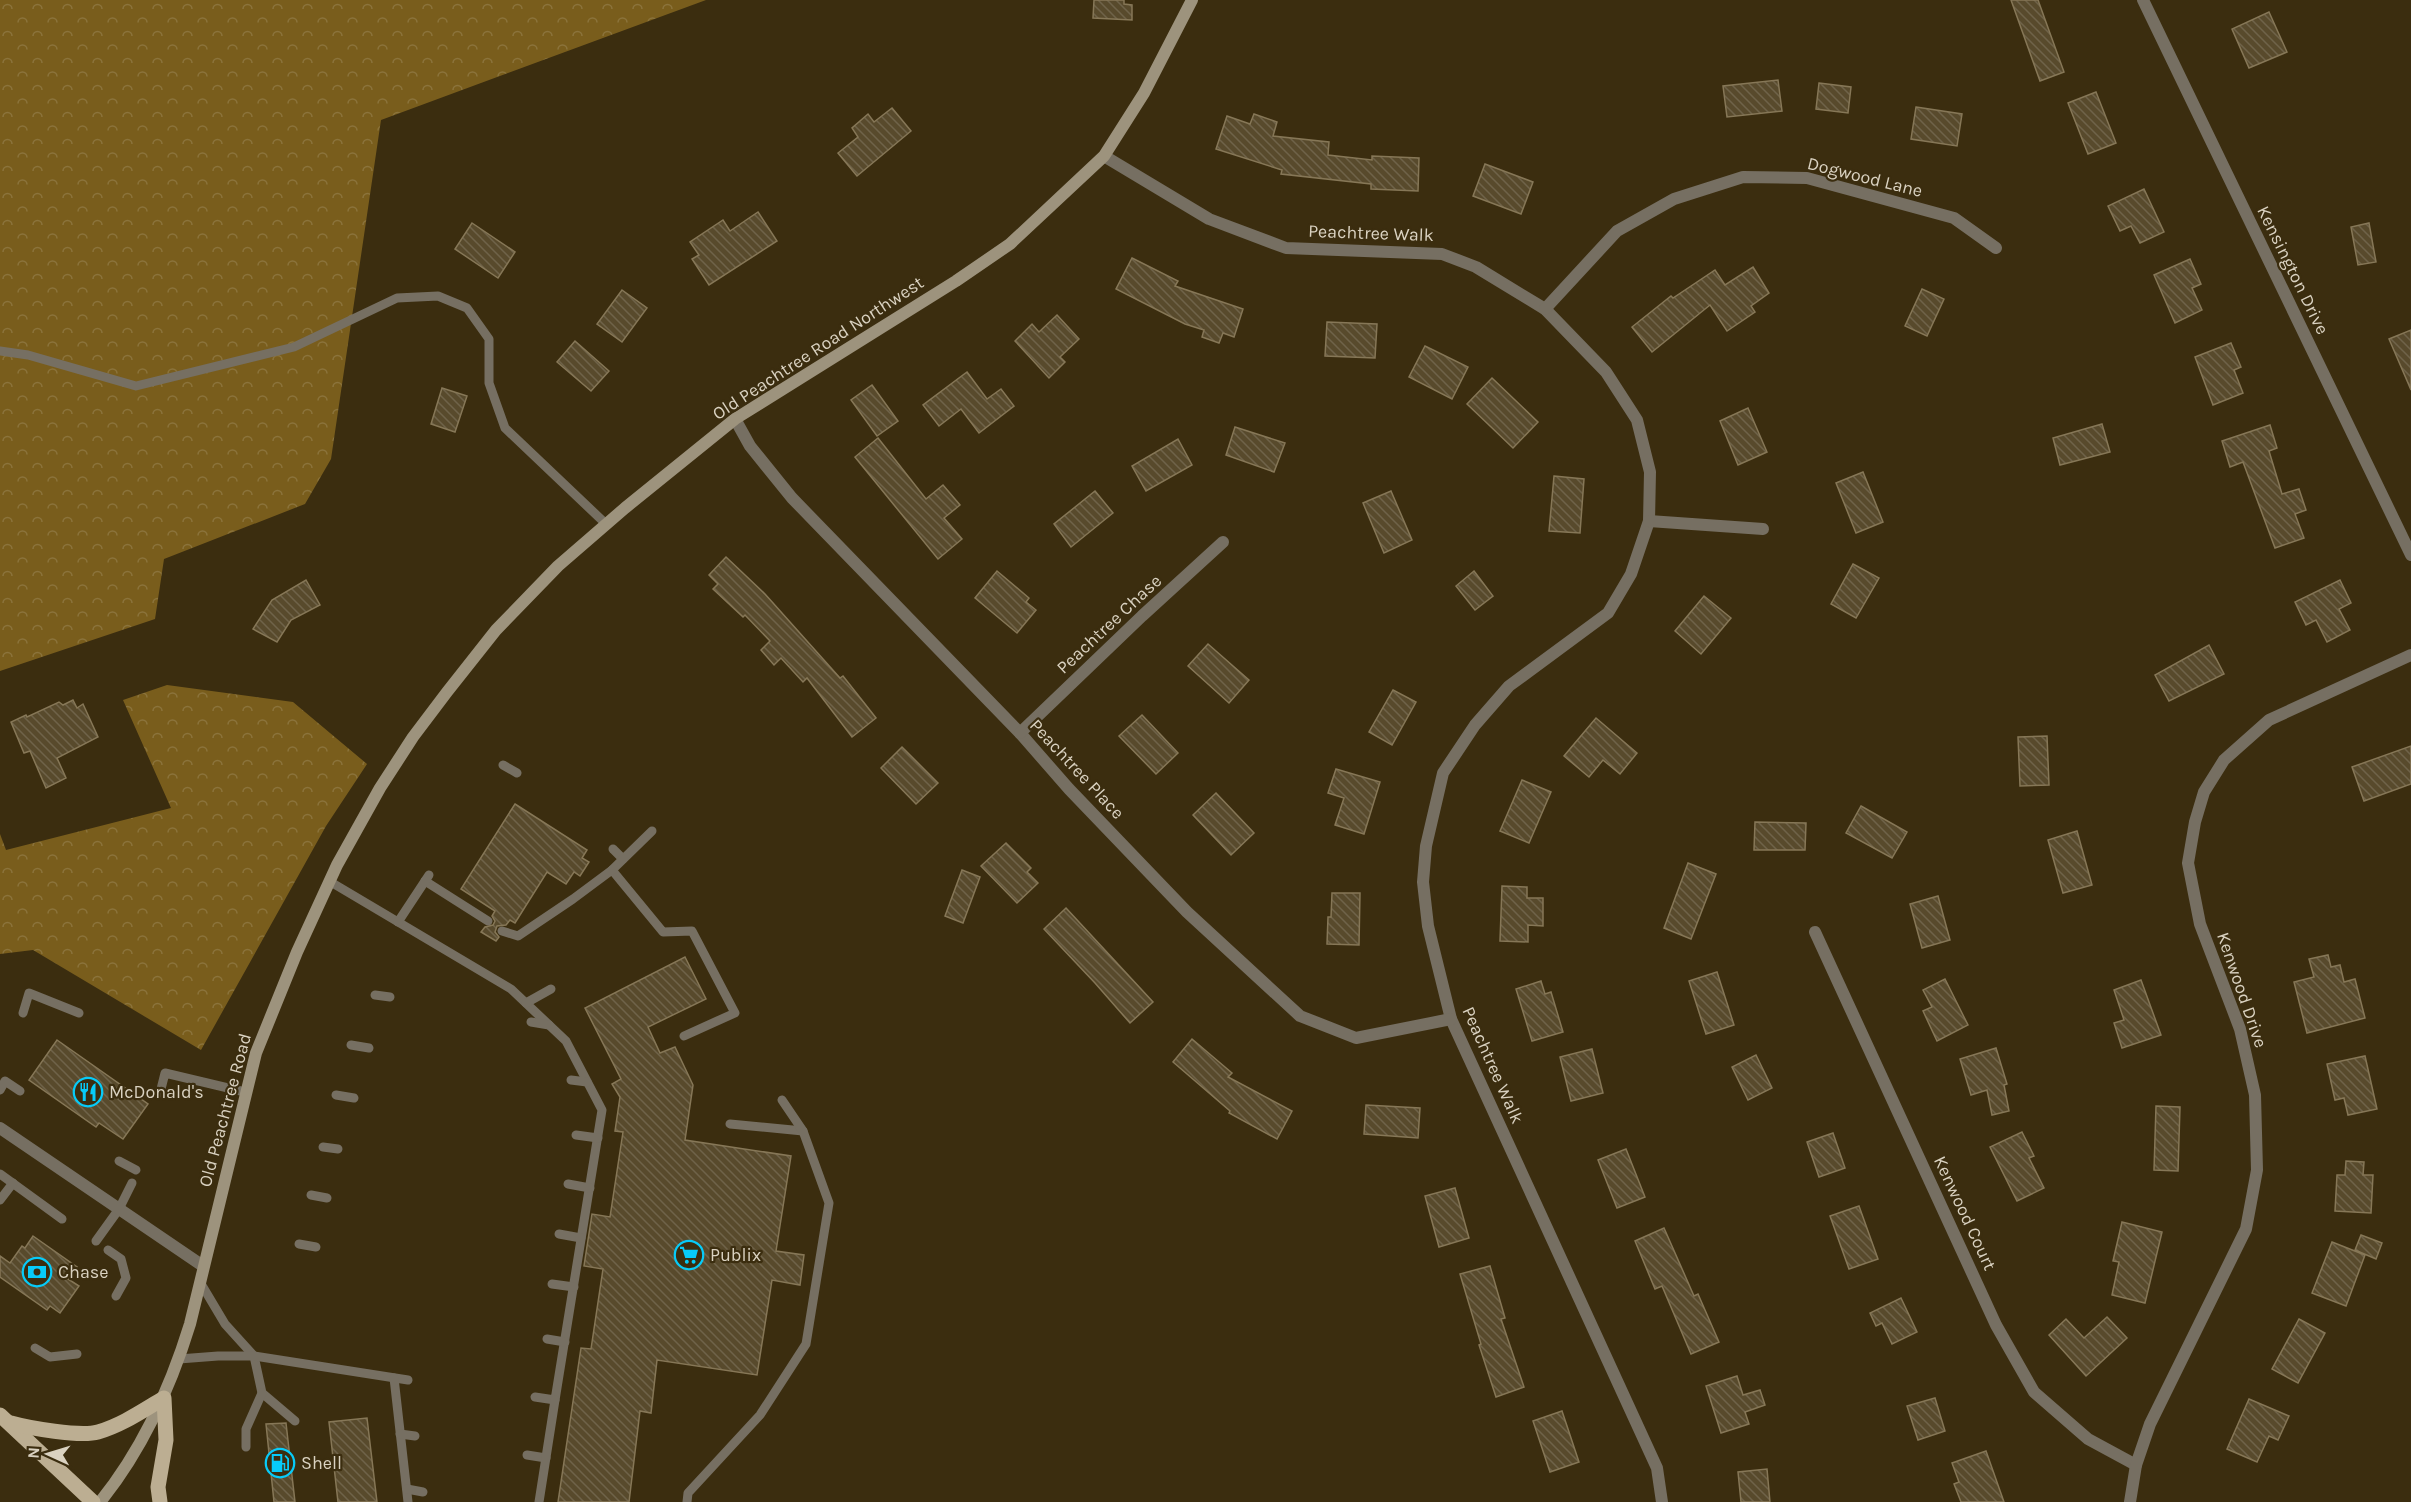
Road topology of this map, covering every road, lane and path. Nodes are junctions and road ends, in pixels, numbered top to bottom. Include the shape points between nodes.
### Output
1 (1192, 0) edge
2 (2144, 0) edge
3 (1104, 156) junction
4 (1996, 248) dead end
5 (1545, 309) junction
6 (0, 351) edge
7 (735, 419) junction
8 (1649, 521) junction
9 (606, 524) junction
10 (1763, 530) dead end
11 (1223, 542) dead end
12 (2411, 555) edge
13 (2411, 655) edge
14 (1020, 733) junction
15 (414, 737) joint
16 (503, 765) dead end
17 (517, 773) dead end
18 (652, 831) dead end
19 (613, 849) dead end
20 (623, 859) junction
21 (612, 870) junction
22 (329, 881) junction
23 (488, 921) dead end
24 (398, 922) junction
25 (502, 931) dead end
26 (1815, 932) dead end
27 (551, 989) dead end
28 (375, 995) dead end
29 (390, 997) dead end
30 (526, 1003) junction
31 (22, 1013) dead end
32 (79, 1013) dead end
33 (1451, 1019) junction
34 (531, 1022) dead end
35 (549, 1025) junction
36 (684, 1036) dead end
37 (351, 1045) dead end
38 (369, 1048) dead end
39 (571, 1080) dead end
40 (587, 1082) junction
41 (2, 1086) edge
42 (20, 1091) dead end
43 (245, 1092) junction
44 (160, 1093) dead end
45 (336, 1095) dead end
46 (354, 1098) dead end
47 (782, 1100) dead end
48 (730, 1124) dead end
49 (0, 1128) edge
50 (803, 1131) junction
51 (576, 1135) dead end
52 (598, 1138) junction
53 (323, 1147) dead end
54 (338, 1149) dead end
55 (118, 1161) dead end
56 (136, 1170) dead end
57 (0, 1174) edge
58 (13, 1183) junction
59 (132, 1183) dead end
60 (568, 1184) dead end
61 (590, 1188) junction
62 (312, 1195) dead end
63 (327, 1198) dead end
64 (0, 1200) edge
65 (119, 1209) junction
66 (62, 1219) dead end
67 (560, 1234) dead end
68 (582, 1238) junction
69 (96, 1241) dead end
70 (299, 1244) dead end
71 (316, 1247) dead end
72 (108, 1250) dead end
73 (203, 1266) junction
74 (200, 1282) junction
75 (552, 1284) dead end
76 (574, 1287) junction
77 (116, 1296) dead end
78 (547, 1339) dead end
79 (565, 1342) junction
80 (35, 1348) dead end
81 (77, 1354) dead end
82 (254, 1356) junction
83 (179, 1359) junction
84 (394, 1378) junction
85 (408, 1380) dead end
86 (262, 1393) junction
87 (535, 1397) dead end
88 (164, 1398) junction
89 (555, 1400) junction
90 (5, 1419) edge
91 (295, 1421) dead end
92 (400, 1434) junction
93 (415, 1436) dead end
94 (246, 1447) dead end
95 (527, 1455) dead end
96 (546, 1458) junction
97 (2136, 1465) junction
98 (407, 1490) junction
99 (423, 1492) dead end
100 (93, 1502) edge
101 (100, 1502) edge
102 (160, 1502) edge
103 (408, 1502) edge
104 (539, 1502) edge
105 (687, 1502) edge
106 (1662, 1502) edge
107 (2130, 1502) edge

1 - 3 main road, Old Peachtree Road Northwest via 1144,93
2 - 12 street, Kensington Drive
3 - 5 street, Peachtree Walk via 1209,219 1286,248 1442,254 1476,267
3 - 7 main road, Old Peachtree Road Northwest via 1010,244
4 - 5 street, Dogwood Lane via 1954,218 1922,209 1807,178 1743,177 1674,199 1617,231
5 - 8 street, Peachtree Walk via 1606,372 1637,420 1650,472
6 - 9 lane via 28,355 136,386 294,347 397,298 438,296 467,308 489,339 489,383 505,428
7 - 9 main road, Old Peachtree Road Northwest
7 - 14 street, Peachtree Place via 750,446 792,498
8 - 10 street
8 - 33 street, Peachtree Walk via 1631,574 1608,613 1509,686 1475,725 1443,773 1426,846 1423,882 1428,926
9 - 15 main road, Old Peachtree Road Northwest via 558,566 496,630
11 - 14 street, Peachtree Chase
13 - 97 street, Kenwood Drive via 2269,720 2224,760 2205,792 2188,863 2200,924 2240,1029 2255,1095 2257,1170 2246,1229 2150,1424
14 - 33 street, Peachtree Place via 1187,912 1300,1016 1356,1038
15 - 22 main road, Old Peachtree Road via 380,788
16 - 17 lane
18 - 20 lane
19 - 20 lane
20 - 21 lane
21 - 25 lane via 518,936
21 - 36 lane via 663,932 692,931 735,1013
22 - 24 lane
22 - 43 main road, Old Peachtree Road via 256,1053
23 - 24 lane via 427,878
24 - 30 lane via 511,989
26 - 97 street, Kenwood Court via 1996,1325 2034,1392 2088,1439
27 - 30 lane
28 - 29 lane
30 - 35 lane
31 - 32 lane via 29,993
33 - 106 street, Peachtree Walk via 1657,1468
34 - 35 lane
35 - 40 lane via 566,1041
37 - 38 lane
39 - 40 lane
40 - 52 lane via 602,1110
41 - 42 lane
43 - 44 lane via 165,1073
43 - 73 main road, Old Peachtree Road
45 - 46 lane
47 - 50 lane
48 - 50 lane
49 - 65 street
50 - 105 lane via 829,1203 806,1344 760,1415 688,1493
51 - 52 lane
52 - 61 lane
53 - 54 lane
55 - 56 lane
57 - 58 lane
58 - 64 lane
58 - 66 lane
59 - 65 lane
60 - 61 lane
61 - 68 lane
62 - 63 lane
65 - 69 lane
65 - 73 street
67 - 68 lane
68 - 76 lane
70 - 71 lane
72 - 77 lane via 121,1258 126,1278
73 - 74 main road, Old Peachtree Road
74 - 82 lane via 225,1324
74 - 83 main road, Old Peachtree Road
75 - 76 lane
76 - 79 lane
78 - 79 lane
79 - 89 lane
80 - 81 lane via 50,1358
82 - 83 lane
82 - 84 lane
82 - 86 lane
83 - 88 main road, Old Peachtree Road
84 - 85 lane
84 - 92 lane
86 - 91 lane
86 - 94 lane via 246,1429
87 - 89 lane
88 - 90 main road via 125,1422 95,1433 33,1429
88 - 101 main road, Old Peachtree Road via 136,1453
88 - 102 main road via 166,1440 158,1487
89 - 96 lane
90 - 100 main road
92 - 93 lane
92 - 98 lane
95 - 96 lane
96 - 104 lane
97 - 107 street, Kenwood Drive
98 - 99 lane
98 - 103 lane

